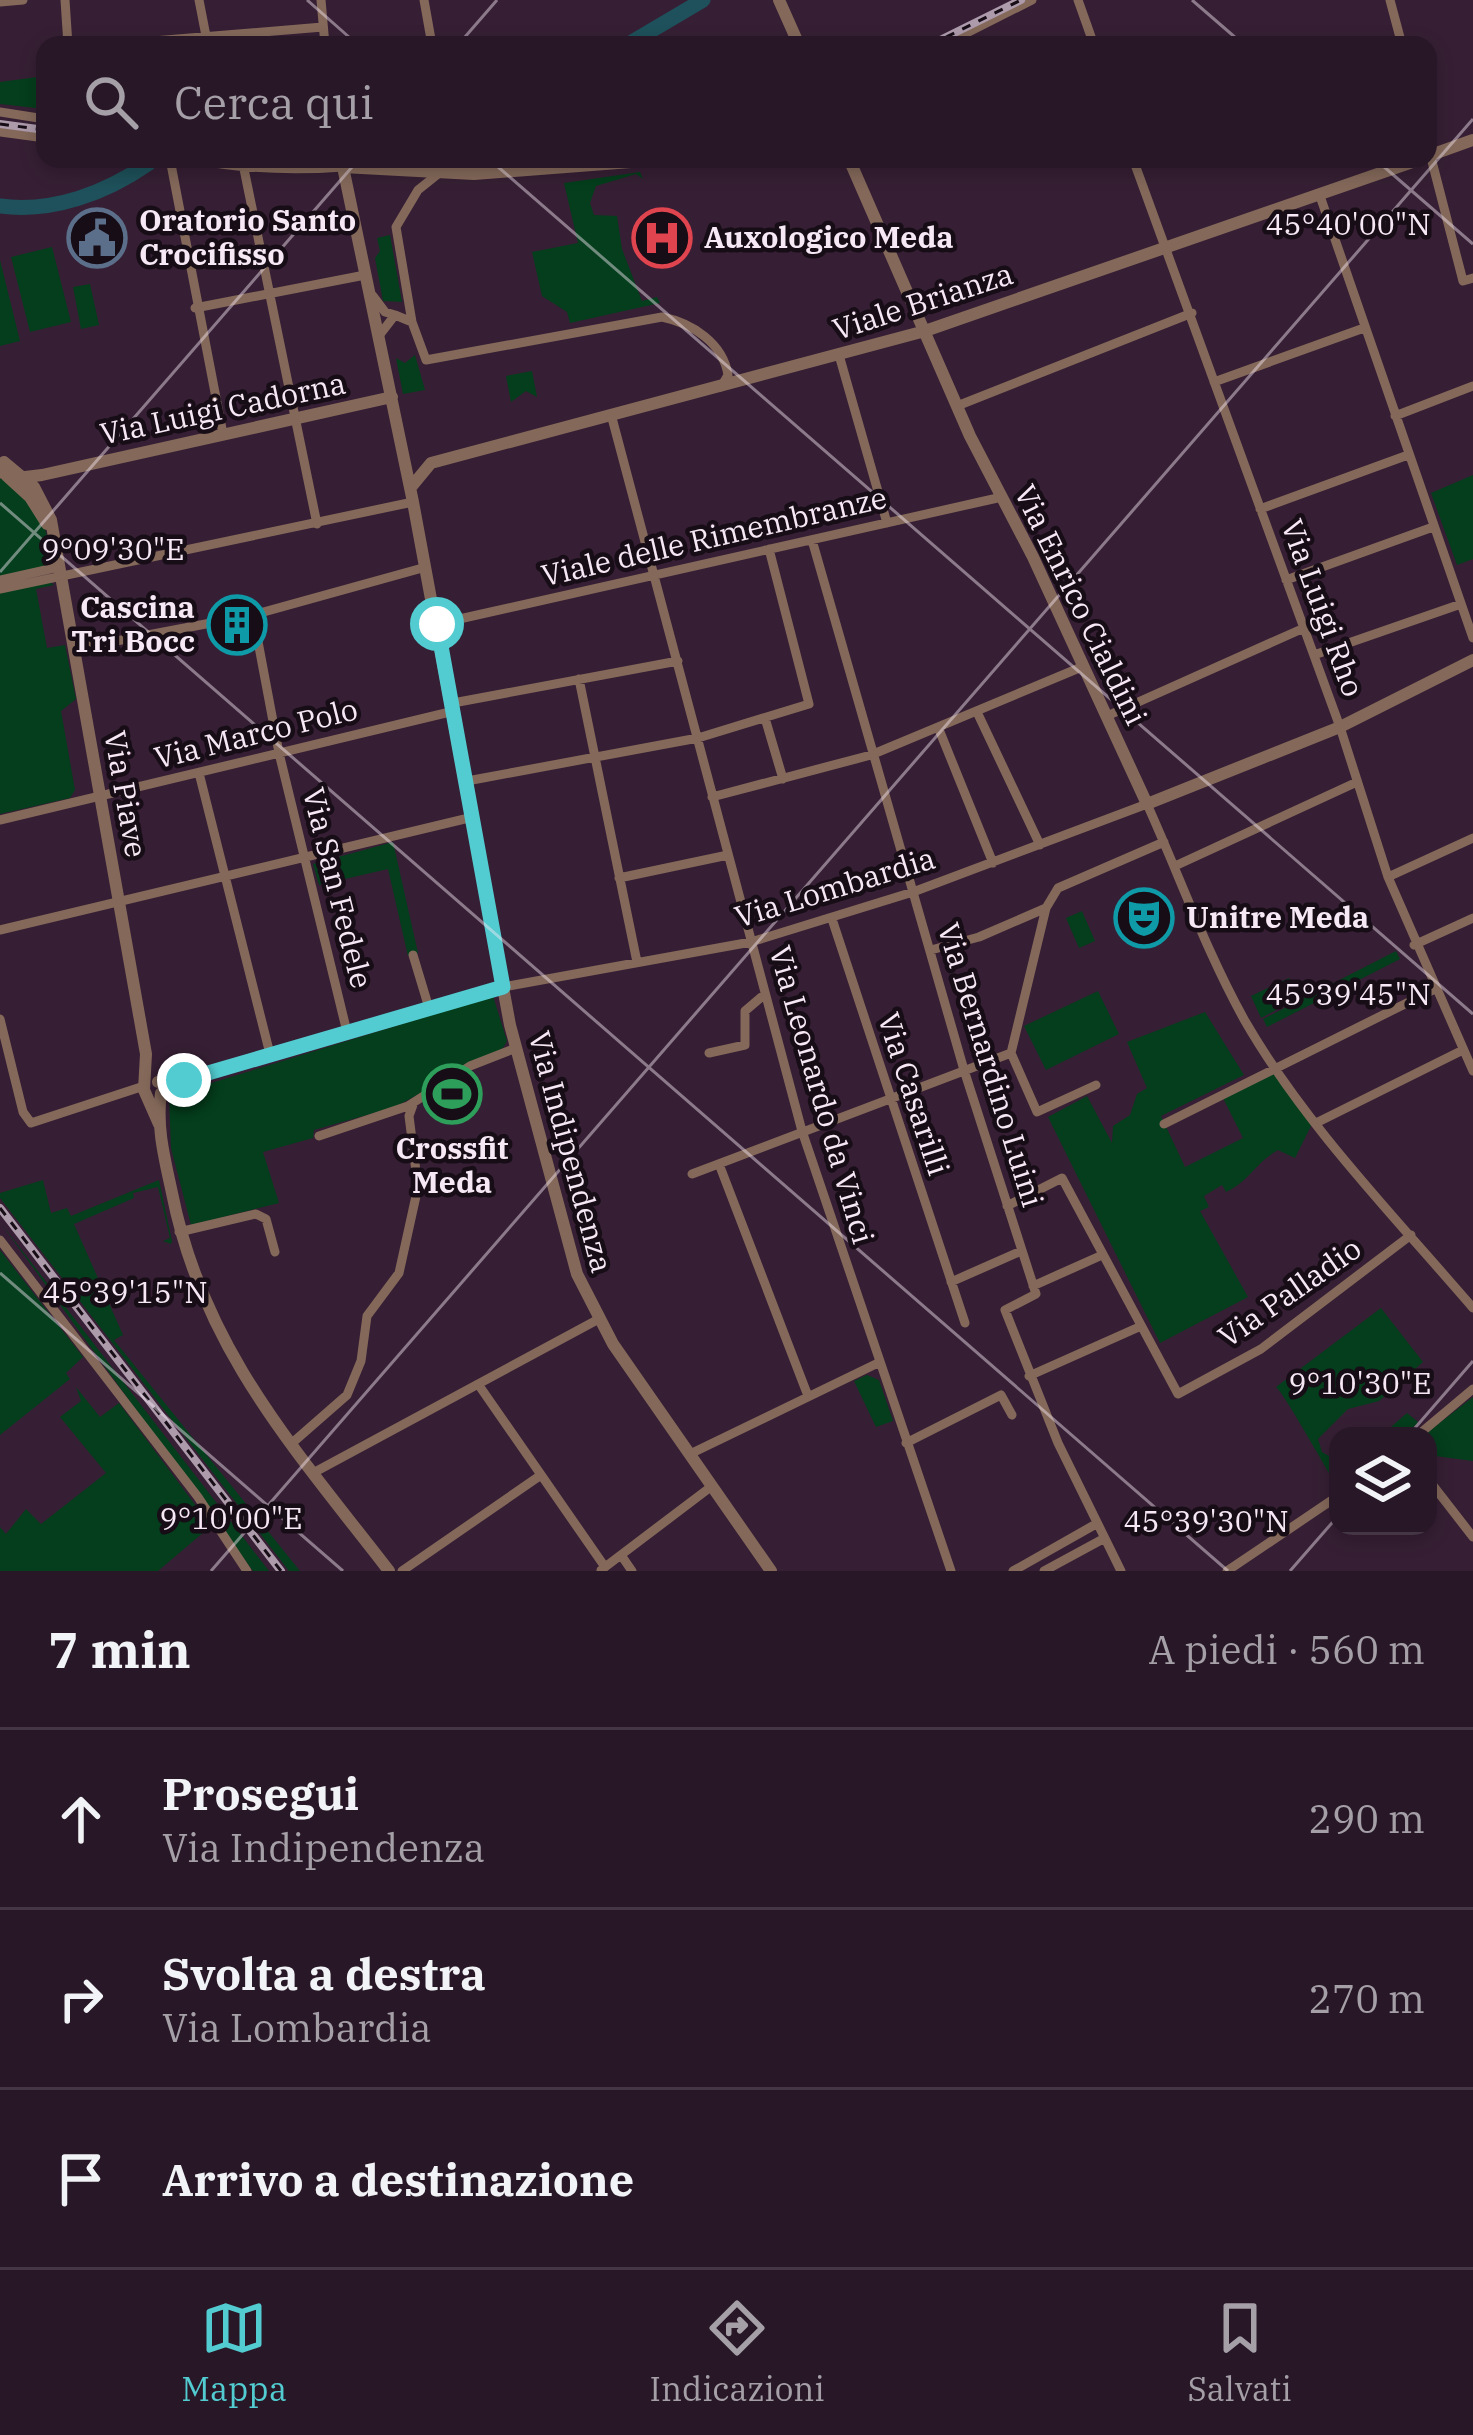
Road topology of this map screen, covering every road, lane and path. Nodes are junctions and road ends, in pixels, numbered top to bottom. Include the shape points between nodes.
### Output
1 (22, 0) edge
2 (65, 0) edge
3 (199, 0) edge
4 (321, 0) edge
5 (424, 0) edge
6 (797, 0) edge
7 (1032, 0) edge
8 (1078, 0) edge
9 (1390, 0) edge
10 (0, 2) edge
11 (780, 3) edge
12 (323, 27) junction
13 (67, 36) edge
14 (206, 36) joint
15 (324, 36) edge
16 (430, 36) edge
17 (795, 36) edge
18 (961, 36) edge
19 (1091, 36) edge
20 (1400, 36) edge
21 (0, 112) edge
22 (36, 117) edge
23 (0, 132) edge
24 (36, 137) edge
25 (1473, 140) edge
26 (1437, 151) edge
27 (171, 168) edge
28 (239, 168) edge
29 (260, 168) edge
30 (343, 168) edge
31 (386, 168) edge
32 (531, 168) edge
33 (853, 168) edge
34 (1136, 168) edge
35 (1391, 168) edge
36 (1432, 168) edge
37 (244, 169) junction
38 (438, 174) junction
39 (1320, 196) junction
40 (1165, 246) junction
41 (364, 271) junction
42 (1468, 279) edge
43 (268, 292) junction
44 (195, 308) junction
45 (1192, 313) junction
46 (395, 315) junction
47 (412, 322) junction
48 (1364, 328) junction
49 (926, 331) junction
50 (378, 338) junction
51 (839, 355) junction
52 (726, 362) junction
53 (758, 377) junction
54 (1214, 382) junction
55 (1473, 386) edge
56 (711, 392) junction
57 (392, 397) junction
58 (957, 406) junction
59 (1395, 416) junction
60 (295, 418) junction
61 (612, 418) junction
62 (223, 434) junction
63 (1408, 454) junction
64 (404, 458) junction
65 (431, 463) junction
66 (1, 467) edge
67 (59, 470) junction
68 (25, 478) junction
69 (412, 496) junction
70 (1002, 497) junction
71 (47, 507) junction
72 (1260, 509) junction
73 (887, 523) junction
74 (316, 524) junction
75 (1433, 527) junction
76 (812, 540) junction
77 (55, 542) junction
78 (769, 549) junction
79 (426, 567) junction
80 (60, 572) junction
81 (654, 575) junction
82 (0, 580) edge
83 (1286, 580) junction
84 (0, 590) edge
85 (1461, 604) junction
86 (253, 615) junction
87 (437, 624) junction
88 (1304, 628) junction
89 (1473, 638) edge
90 (74, 650) junction
91 (1314, 656) junction
92 (1473, 660) edge
93 (678, 661) junction
94 (1084, 666) junction
95 (579, 680) junction
96 (453, 707) junction
97 (976, 712) junction
98 (1107, 716) junction
99 (765, 718) junction
100 (1340, 727) junction
101 (938, 728) junction
102 (698, 738) junction
103 (279, 753) junction
104 (871, 755) junction
105 (594, 760) junction
106 (199, 773) junction
107 (783, 779) junction
108 (467, 782) junction
109 (1357, 782) junction
110 (101, 796) junction
111 (712, 797) junction
112 (1147, 804) junction
113 (473, 817) junction
114 (0, 820) edge
115 (1473, 838) edge
116 (1164, 842) junction
117 (1040, 845) junction
118 (728, 855) junction
119 (304, 856) junction
120 (993, 862) junction
121 (1175, 866) junction
122 (224, 875) junction
123 (1388, 877) junction
124 (620, 878) junction
125 (913, 892) junction
126 (119, 901) junction
127 (1046, 908) junction
128 (1473, 918) edge
129 (832, 919) junction
130 (0, 930) edge
131 (751, 942) junction
132 (1414, 945) junction
133 (931, 950) junction
134 (413, 955) dead end
135 (637, 962) junction
136 (503, 987) junction
137 (1433, 990) junction
138 (765, 994) junction
139 (429, 1008) junction
140 (0, 1019) edge
141 (347, 1032) junction
142 (516, 1048) junction
143 (1462, 1049) junction
144 (709, 1053) dead end
145 (1011, 1053) junction
146 (270, 1054) junction
147 (1276, 1066) junction
148 (964, 1070) junction
149 (1473, 1071) edge
150 (1096, 1084) dead end
151 (150, 1089) junction
152 (888, 1098) junction
153 (414, 1102) junction
154 (1318, 1122) junction
155 (1164, 1124) dead end
156 (802, 1131) junction
157 (319, 1136) dead end
158 (719, 1164) junction
159 (692, 1174) dead end
160 (1007, 1206) junction
161 (179, 1232) junction
162 (1411, 1235) junction
163 (0, 1240) edge
164 (1022, 1251) junction
165 (275, 1252) dead end
166 (1100, 1256) junction
167 (951, 1282) junction
168 (1033, 1286) junction
169 (1473, 1308) edge
170 (598, 1320) junction
171 (965, 1323) dead end
172 (1139, 1327) junction
173 (878, 1363) junction
174 (1029, 1376) junction
175 (478, 1384) junction
176 (1473, 1389) edge
177 (808, 1396) junction
178 (1012, 1415) dead end
179 (1428, 1427) edge
180 (906, 1443) junction
181 (291, 1444) junction
182 (690, 1454) junction
183 (313, 1473) junction
184 (541, 1474) junction
185 (712, 1486) junction
186 (1437, 1491) edge
187 (1329, 1502) edge
188 (1096, 1524) junction
189 (1473, 1537) edge
190 (1103, 1539) junction
191 (621, 1555) junction
192 (602, 1569) edge
193 (247, 1571) edge
194 (388, 1571) edge
195 (402, 1571) edge
196 (632, 1571) edge
197 (771, 1571) edge
198 (951, 1571) edge
199 (1012, 1571) edge
200 (1044, 1571) edge
201 (1121, 1571) edge
202 (1227, 1571) edge

1 - 10 street
2 - 13 street
3 - 14 street
4 - 12 street
5 - 16 street
6 - 11 street
7 - 18 street
8 - 19 street
9 - 20 street
11 - 17 street
12 - 14 street
12 - 15 street
21 - 22 street
23 - 24 street
25 - 26 street, Viale Brianza
27 - 44 street
28 - 37 street
29 - 37 street
30 - 41 street, Via Indipendenza
31 - 38 street
32 - 38 street
33 - 49 street, Via Enrico Cialdini
34 - 40 street, Via Luigi Rho
35 - 39 street, Viale Brianza
36 - 42 street
37 - 43 street
38 - 47 street via 396,223
39 - 40 street, Viale Brianza
39 - 48 street
40 - 45 street, Via Luigi Rho
40 - 49 street, Viale Brianza
41 - 43 street
41 - 46 street, Via Indipendenza via 380,308
41 - 50 street, Via Indipendenza
43 - 44 street
43 - 60 street
44 - 62 street
45 - 54 street, Via Luigi Rho
45 - 58 street
46 - 47 street
46 - 50 street
47 - 52 street via 426,360 653,316 695,330
48 - 54 street
48 - 59 street
49 - 51 street, Viale Brianza
49 - 58 street, Via Enrico Cialdini
50 - 57 street, Via Indipendenza
51 - 53 street, Viale Brianza
51 - 73 street
52 - 53 street via 740,376
52 - 56 street via 727,380
53 - 56 street, Viale Brianza
54 - 72 street, Via Luigi Rho
55 - 59 street
56 - 61 street, Viale Brianza
57 - 60 street, Via Luigi Cadorna
57 - 64 street, Via Indipendenza
58 - 70 street, Via Enrico Cialdini
59 - 63 street
60 - 62 street, Via Luigi Cadorna
60 - 74 street
61 - 65 street, Viale Brianza
61 - 81 street, Via Leonardo da Vinci
62 - 67 street, Via Luigi Cadorna
63 - 72 street
63 - 75 street
64 - 65 street, Viale Brianza
64 - 69 street, Via Indipendenza
65 - 69 street via 417,475
66 - 67 street, Via Luigi Cadorna
66 - 68 street
66 - 77 street, Via Piave
67 - 68 street, Via Luigi Cadorna
67 - 71 street, Via Piave via 45,483
68 - 71 street, Via Piave
69 - 74 street
69 - 79 street, Via Indipendenza
70 - 73 street, Viale delle Rimembranze
70 - 94 street, Via Enrico Cialdini
71 - 77 street, Via Piave
72 - 83 street, Via Luigi Rho
73 - 76 street, Viale delle Rimembranze
74 - 80 street
75 - 83 street
75 - 85 street
76 - 78 street, Viale delle Rimembranze
76 - 104 street, Via Bernardino Luini
77 - 80 street, Via Piave
78 - 81 street, Viale delle Rimembranze
78 - 99 street via 809,704
79 - 86 street
79 - 87 street, Via Indipendenza
80 - 82 street
80 - 84 street
80 - 90 street, Via Piave
81 - 87 street, Viale delle Rimembranze
81 - 93 street, Via Leonardo da Vinci
83 - 88 street, Via Luigi Rho
85 - 89 street
85 - 91 street
86 - 90 street
86 - 103 street, Via San Fedele
87 - 96 street, Via Indipendenza
88 - 91 street, Via Luigi Rho
88 - 98 street
90 - 110 street, Via Piave
91 - 100 street, Via Luigi Rho
92 - 100 street, Via Lombardia
93 - 95 street, Via Marco Polo
93 - 102 street, Via Leonardo da Vinci
94 - 97 street
94 - 98 street, Via Enrico Cialdini
95 - 96 street, Via Marco Polo
95 - 105 street
96 - 103 street, Via Marco Polo
96 - 108 street, Via Indipendenza
97 - 101 street
97 - 117 street
98 - 112 street, Via Enrico Cialdini
99 - 102 street
99 - 107 street
100 - 109 street, Via Luigi Rho
100 - 112 street, Via Lombardia
101 - 104 street
101 - 120 street
102 - 105 street
102 - 111 street, Via Leonardo da Vinci
103 - 106 street, Via Marco Polo
103 - 119 street, Via San Fedele
104 - 107 street
104 - 125 street, Via Bernardino Luini
105 - 108 street
105 - 124 street
106 - 110 street, Via Marco Polo
106 - 122 street
107 - 111 street
108 - 113 street, Via Indipendenza
109 - 121 street
109 - 123 street, Via Luigi Rho
110 - 114 street, Via Marco Polo
110 - 126 street, Via Piave
111 - 118 street, Via Leonardo da Vinci
112 - 116 street, Via Enrico Cialdini
112 - 117 street, Via Lombardia
113 - 119 street
113 - 136 street, Via Indipendenza
115 - 123 street
116 - 121 street, Via Enrico Cialdini
116 - 127 street via 1058,888
117 - 120 street, Via Lombardia
118 - 124 street
118 - 131 street, Via Leonardo da Vinci
119 - 122 street
119 - 141 street, Via San Fedele
120 - 125 street, Via Lombardia
121 - 147 street, Via Enrico Cialdini via 1219,972
122 - 126 street
122 - 146 street
123 - 132 street, Via Luigi Rho
124 - 135 street
125 - 129 street, Via Lombardia
125 - 133 street, Via Bernardino Luini
126 - 130 street
126 - 151 street, Via Piave
127 - 133 street
127 - 145 street
128 - 132 street
129 - 131 street, Via Lombardia
129 - 152 street, Via Casarilli
131 - 135 street, Via Lombardia
131 - 138 street, Via Leonardo da Vinci
132 - 137 street, Via Luigi Rho
133 - 148 street, Via Bernardino Luini
134 - 139 street
135 - 136 street, Via Lombardia
136 - 139 street, Via Lombardia
136 - 142 street, Via Indipendenza
137 - 143 street, Via Luigi Rho
137 - 147 street
138 - 144 street via 745,1011 746,1045
138 - 156 street, Via Leonardo da Vinci
139 - 141 street, Via Lombardia
140 - 151 street, Via Lombardia via 28,1121
141 - 146 street, Via Lombardia
142 - 153 street
142 - 170 street, Via Indipendenza via 577,1274
143 - 149 street, Via Luigi Rho
143 - 154 street
145 - 148 street
145 - 150 street via 1037,1112
146 - 151 street, Via Lombardia
147 - 154 street, Via Enrico Cialdini
147 - 155 street
148 - 152 street
148 - 160 street, Via Bernardino Luini
151 - 161 street, Via Piave
152 - 156 street
152 - 167 street, Via Casarilli
153 - 157 street
153 - 181 street via 418,1187 398,1276 367,1316 347,1395
154 - 162 street, Via Enrico Cialdini
156 - 158 street
156 - 173 street, Via Leonardo da Vinci
158 - 159 street
158 - 177 street
160 - 164 street, Via Bernardino Luini
160 - 166 street via 1062,1178
161 - 165 street via 256,1214 266,1219
161 - 181 street, Via Piave via 232,1362
162 - 169 street, Via Enrico Cialdini
162 - 172 street, Via Palladio via 1261,1349 1178,1394
163 - 193 street
164 - 167 street
164 - 168 street, Via Bernardino Luini
166 - 168 street
166 - 172 street
167 - 171 street, Via Casarilli
168 - 174 street via 1036,1294 1005,1310
170 - 175 street
170 - 182 street, Via Indipendenza
172 - 174 street
173 - 177 street
173 - 180 street, Via Leonardo da Vinci
174 - 188 street
175 - 183 street
175 - 184 street
176 - 179 street
177 - 182 street
178 - 180 street via 1001,1395
180 - 198 street, Via Leonardo da Vinci
181 - 183 street, Via Piave
182 - 185 street, Via Indipendenza
183 - 194 street, Via Piave
184 - 192 street
184 - 195 street
185 - 191 street
185 - 197 street, Via Indipendenza
186 - 189 street
187 - 202 street
188 - 190 street
188 - 199 street
190 - 200 street
190 - 201 street
191 - 192 street
191 - 196 street

